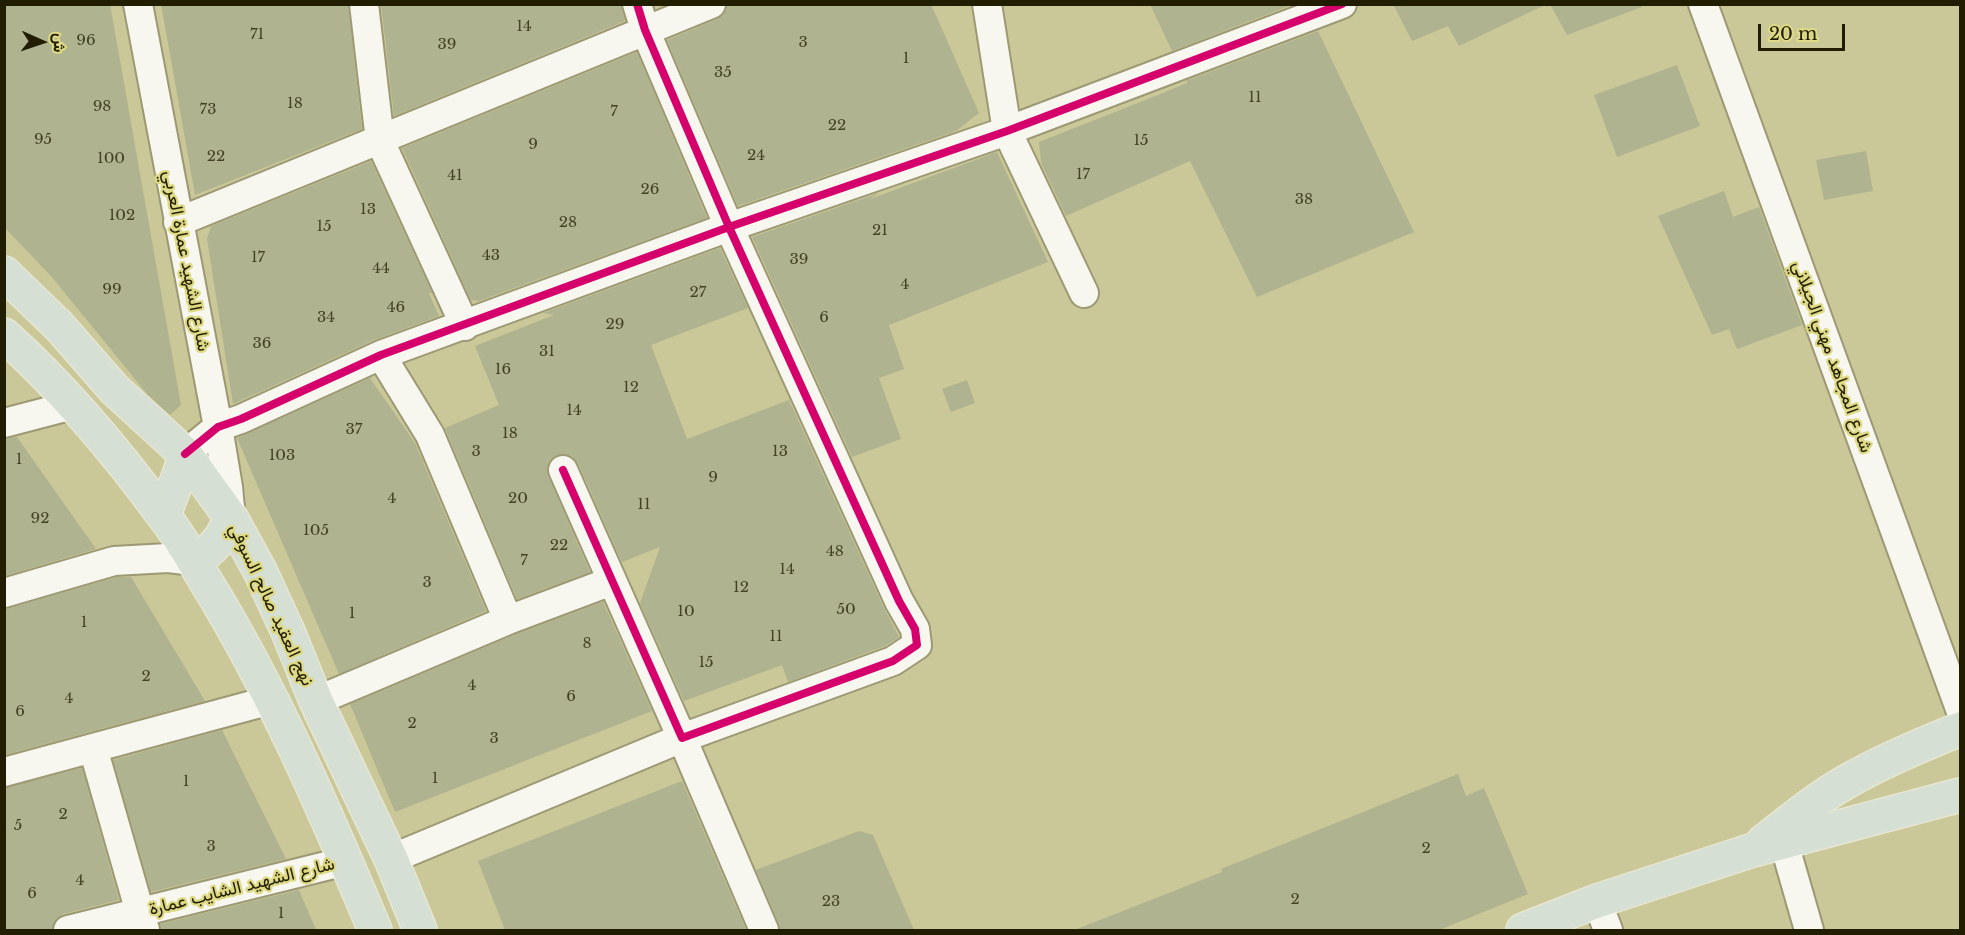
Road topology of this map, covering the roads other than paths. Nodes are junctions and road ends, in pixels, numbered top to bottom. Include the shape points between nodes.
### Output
1 (138, 4) edge
2 (364, 4) edge
3 (711, 4) edge
4 (987, 4) edge
5 (1703, 4) edge
6 (1331, 7) edge
7 (641, 17) edge
8 (1007, 131) junction
9 (380, 141) junction
10 (178, 222) junction
11 (729, 227) junction
12 (4, 273) edge
13 (1084, 293) dead end
14 (465, 326) junction
15 (4, 335) edge
16 (381, 355) junction
17 (74, 405) junction
18 (4, 423) edge
19 (218, 427) junction
20 (185, 454) junction
21 (563, 470) dead end
22 (164, 516) junction
23 (231, 518) junction
24 (194, 561) junction
25 (612, 581) junction
26 (4, 593) edge
27 (508, 620) junction
28 (271, 700) junction
29 (316, 701) junction
30 (1960, 709) edge
31 (1960, 729) edge
32 (682, 738) junction
33 (93, 748) junction
34 (4, 772) edge
35 (1960, 795) edge
36 (1768, 847) junction
37 (391, 859) junction
38 (346, 861) junction
39 (1602, 916) edge
40 (142, 922) edge
41 (68, 930) edge
42 (375, 930) edge
43 (420, 930) edge
44 (764, 930) edge
45 (1523, 930) edge
46 (1809, 930) edge

1 - 10 street, شارع الشهيد عمارة العربي
2 - 9 street
3 - 7 street
4 - 8 street
5 - 30 street, شارع المجاهد مهني الجيلاني
6 - 8 street
7 - 9 street
7 - 11 street
8 - 11 street
8 - 13 street
9 - 10 street
9 - 14 street
10 - 19 street, شارع الشهيد عمارة العربي
11 - 14 street
11 - 32 street via 915,629 917,645 893,661
12 - 20 main road, نهج العقيد صالح السوفي via 59,326 114,388
14 - 16 street
15 - 17 main road
16 - 19 street
16 - 27 street via 430,435
17 - 18 street
17 - 22 main road
19 - 20 street
19 - 23 street, شارع الشهيد عمارة العربي
20 - 22 main road
20 - 23 main road, نهج العقيد صالح السوفي
21 - 25 street
22 - 24 main road
23 - 24 main road via 221,540
23 - 29 main road, نهج العقيد صالح السوفي via 290,634
24 - 26 street via 114,561
24 - 28 main road
25 - 27 street
25 - 32 street
27 - 29 street
28 - 33 street
28 - 38 main road
29 - 37 main road, نهج العقيد صالح السوفي
31 - 36 main road via 1844,783 1812,804
32 - 37 street
32 - 44 street
33 - 34 street
33 - 40 street
35 - 36 main road
36 - 39 main road
36 - 46 street
37 - 43 main road, نهج العقيد صالح السوفي
38 - 40 street, شارع الشهيد الشايب عمارة
38 - 42 main road
39 - 45 main road
40 - 41 street, شارع الشهيد الشايب عمارة

